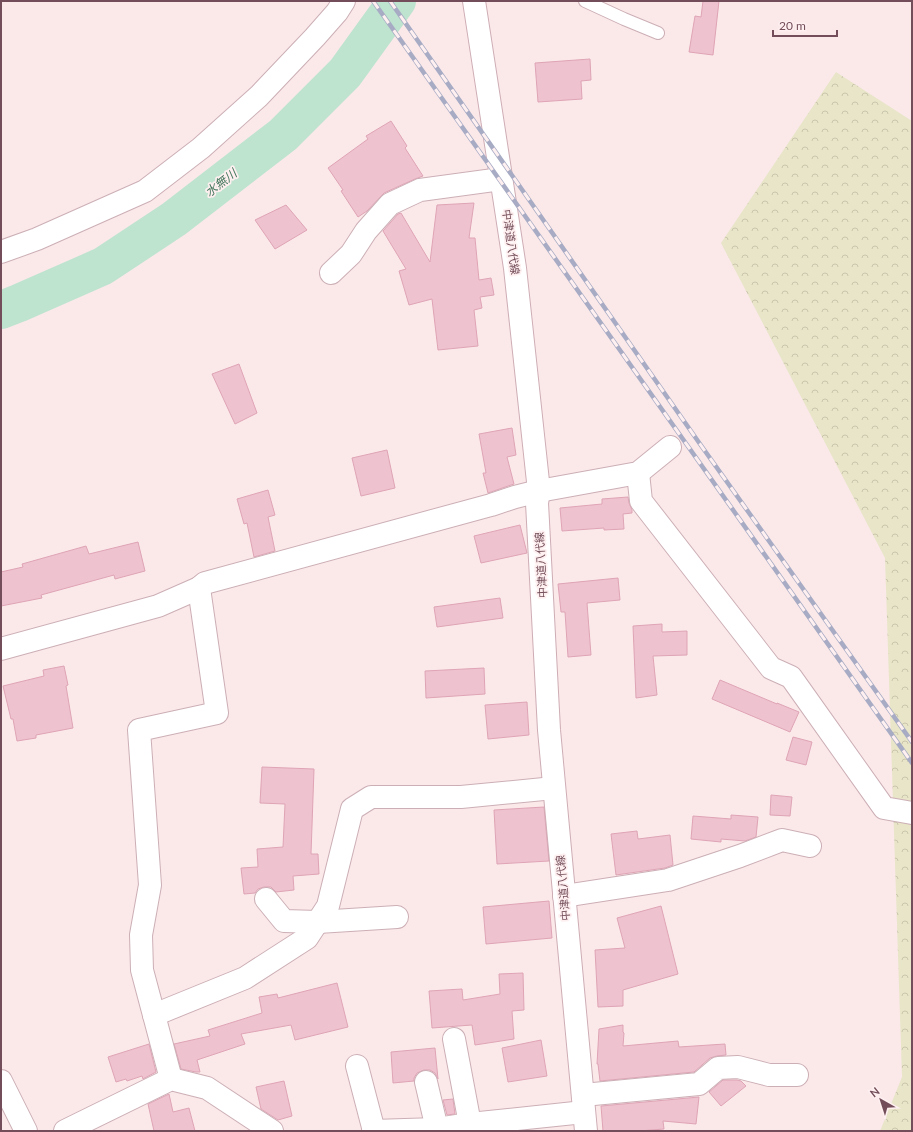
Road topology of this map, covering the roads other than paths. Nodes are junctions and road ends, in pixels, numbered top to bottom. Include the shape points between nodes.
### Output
1 (344, 1) edge
2 (474, 1) edge
3 (585, 1) edge
4 (658, 33) dead end
5 (501, 179) junction
6 (1, 252) edge
7 (331, 273) dead end
8 (670, 446) dead end
9 (638, 473) junction
10 (539, 491) junction
11 (199, 588) junction
12 (1, 649) edge
13 (554, 788) junction
14 (912, 813) edge
15 (810, 846) dead end
16 (564, 896) junction
17 (266, 899) dead end
18 (397, 917) dead end
19 (318, 922) junction
20 (154, 1015) junction
21 (454, 1039) dead end
22 (357, 1066) dead end
23 (798, 1075) dead end
24 (171, 1079) junction
25 (1, 1080) edge
26 (426, 1082) dead end
27 (584, 1113) edge
28 (470, 1124) junction
29 (437, 1129) junction
30 (26, 1131) edge
31 (66, 1131) edge
32 (272, 1131) edge
33 (373, 1131) edge

1 - 6 street via 315,38 259,96 201,148 145,191
2 - 5 street, 中津道八代線
3 - 4 lane
5 - 7 street via 420,190 390,204 366,231 351,254
5 - 10 street, 中津道八代線 via 515,268
8 - 9 street
9 - 10 street
9 - 14 street via 641,501 771,668 791,677 884,808
10 - 11 street via 205,583
10 - 13 street, 中津道八代線 via 537,503
11 - 12 street via 158,606
11 - 20 street via 217,713 139,730 150,885 141,935 142,970
13 - 16 street, 中津道八代線
13 - 19 street via 461,797 371,796 352,809 328,906
15 - 16 street via 782,840 668,880
16 - 27 street, 中津道八代線
17 - 19 street via 284,921
18 - 19 street
19 - 20 street via 307,938 245,978
20 - 24 street
21 - 28 street
22 - 33 street
23 - 27 street via 770,1075 738,1066 718,1068 699,1084
24 - 31 street
24 - 32 street via 207,1088
25 - 30 street
26 - 29 street
27 - 28 street
28 - 29 street
29 - 33 street

